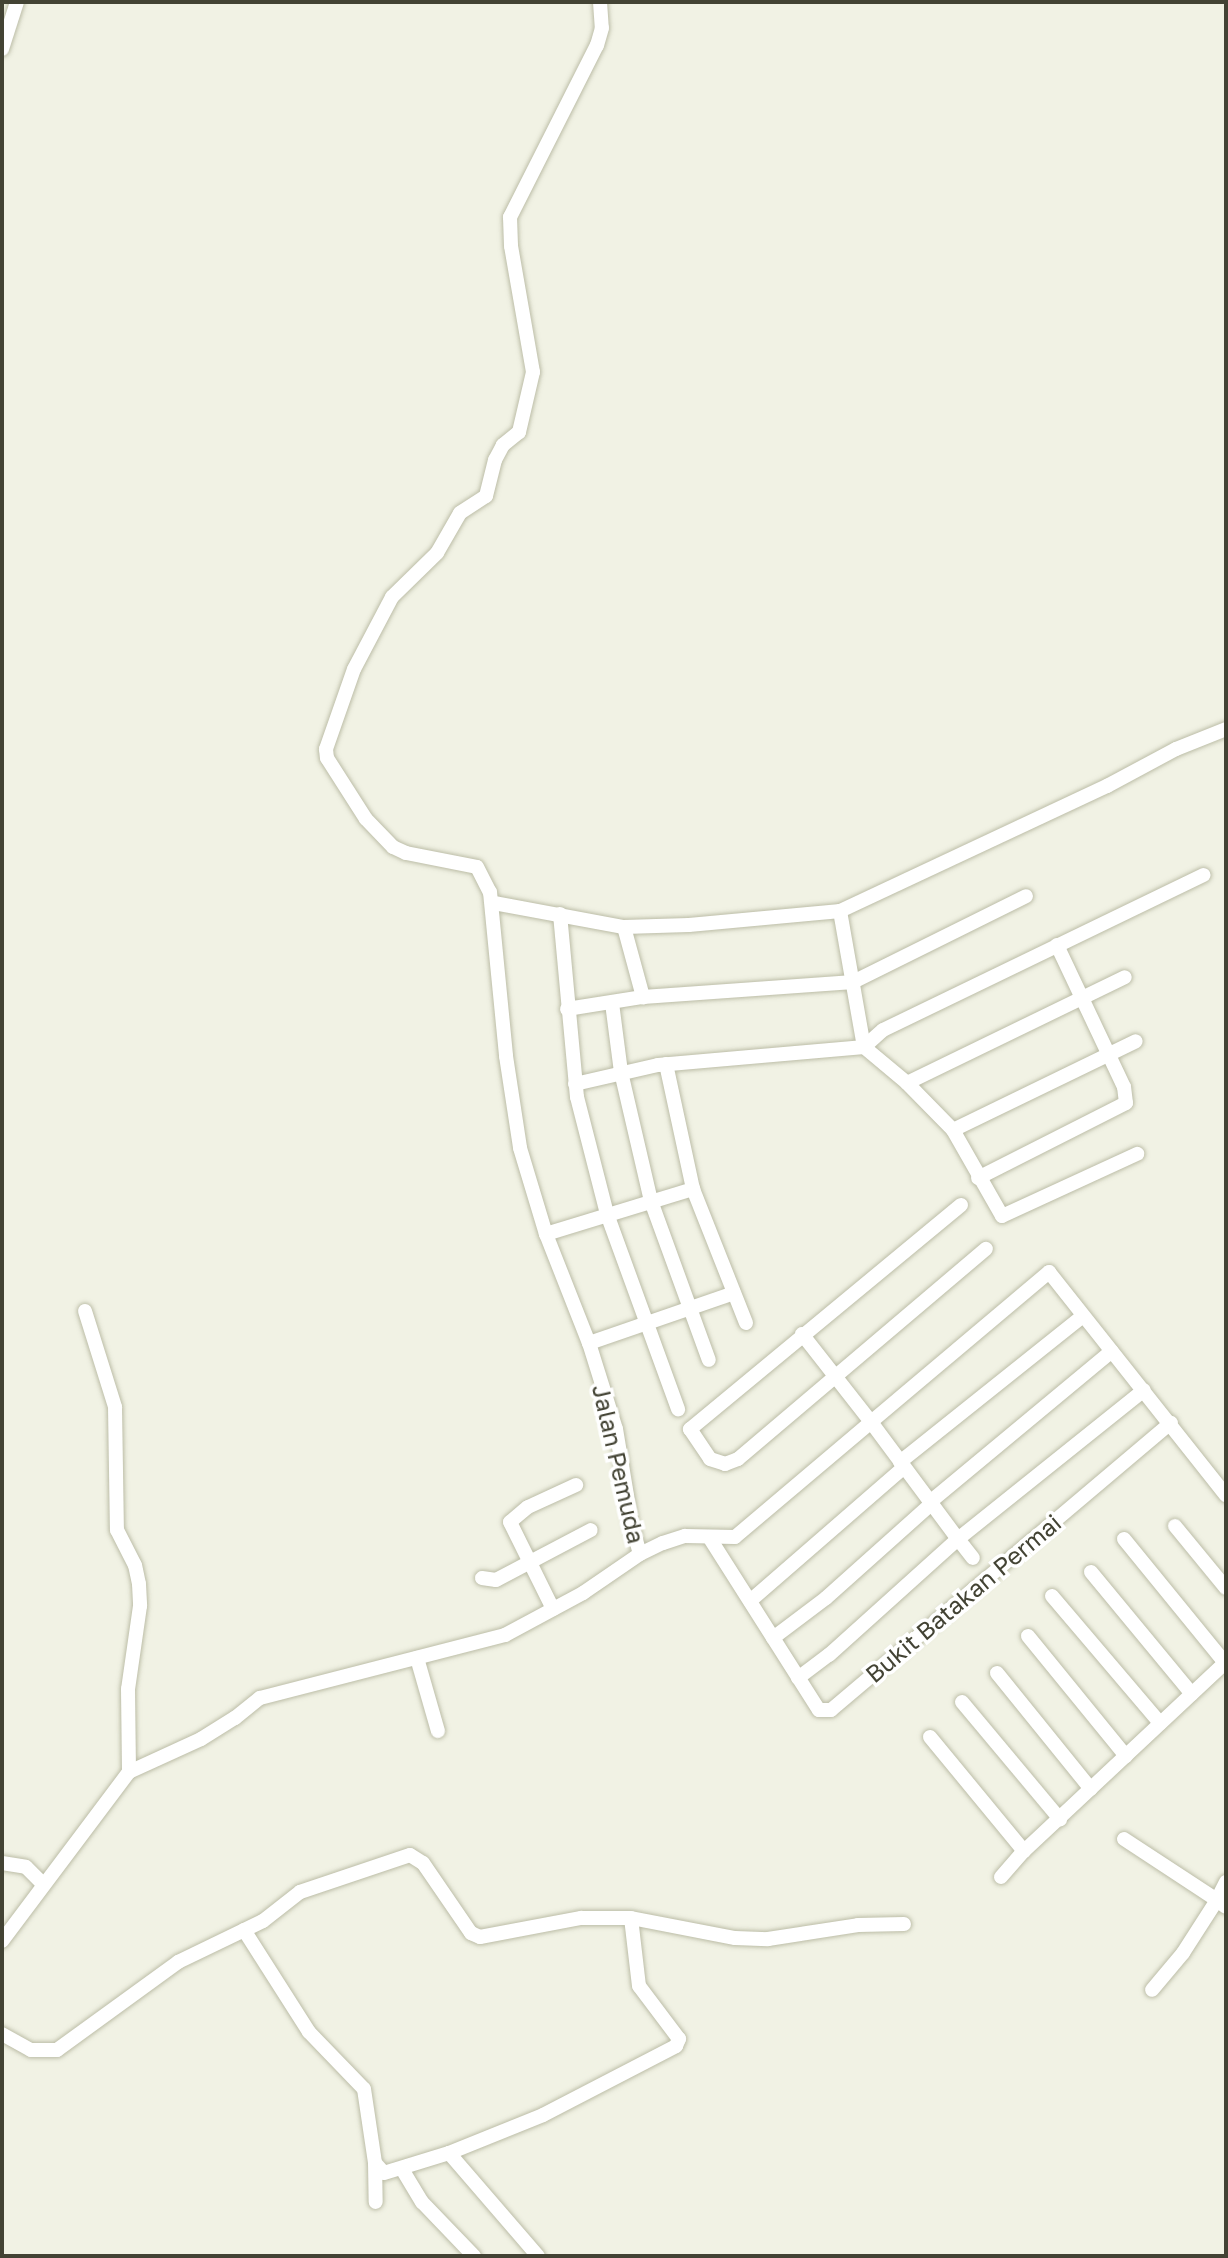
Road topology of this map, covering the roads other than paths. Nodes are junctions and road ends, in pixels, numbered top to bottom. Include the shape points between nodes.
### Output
1 (17, 2) edge
2 (600, 2) edge
3 (2, 49) edge
4 (1226, 729) edge
5 (1204, 875) dead end
6 (1026, 896) dead end
7 (494, 903) junction
8 (840, 911) junction
9 (560, 914) junction
10 (624, 927) junction
11 (1057, 945) junction
12 (1125, 977) dead end
13 (853, 982) junction
14 (643, 997) junction
15 (1080, 998) junction
16 (612, 1003) junction
17 (567, 1009) junction
18 (1136, 1041) dead end
19 (864, 1047) junction
20 (1106, 1056) junction
21 (666, 1064) junction
22 (621, 1072) junction
23 (907, 1083) junction
24 (575, 1084) junction
25 (953, 1130) junction
26 (1137, 1154) dead end
27 (978, 1178) junction
28 (693, 1189) junction
29 (651, 1201) junction
30 (961, 1205) dead end
31 (607, 1214) junction
32 (546, 1234) junction
33 (986, 1249) dead end
34 (734, 1293) junction
35 (688, 1308) junction
36 (85, 1311) dead end
37 (1083, 1316) junction
38 (646, 1323) junction
39 (746, 1323) dead end
40 (802, 1334) junction
41 (589, 1343) junction
42 (1112, 1351) junction
43 (709, 1360) dead end
44 (835, 1377) junction
45 (1144, 1390) junction
46 (678, 1409) dead end
47 (871, 1422) junction
48 (1171, 1423) junction
49 (902, 1465) junction
50 (576, 1485) dead end
51 (1226, 1495) edge
52 (930, 1503) junction
53 (1175, 1526) dead end
54 (591, 1530) dead end
55 (709, 1537) junction
56 (958, 1539) junction
57 (1124, 1539) dead end
58 (640, 1554) junction
59 (973, 1558) dead end
60 (530, 1564) junction
61 (1091, 1572) dead end
62 (482, 1578) dead end
63 (1226, 1588) edge
64 (1052, 1596) dead end
65 (750, 1601) junction
66 (553, 1609) junction
67 (1028, 1636) dead end
68 (773, 1638) junction
69 (417, 1658) junction
70 (1226, 1662) edge
71 (997, 1673) dead end
72 (798, 1678) junction
73 (1192, 1694) junction
74 (962, 1702) dead end
75 (1160, 1723) junction
76 (438, 1731) dead end
77 (930, 1737) dead end
78 (1126, 1756) junction
79 (129, 1772) junction
80 (1091, 1789) junction
81 (1060, 1819) junction
82 (1124, 1839) dead end
83 (1024, 1851) junction
84 (2, 1863) edge
85 (1001, 1877) dead end
86 (1226, 1882) edge
87 (43, 1884) junction
88 (1221, 1904) edge
89 (631, 1918) junction
90 (904, 1924) dead end
91 (244, 1930) junction
92 (2, 1941) edge
93 (1152, 1990) dead end
94 (2, 2034) edge
95 (449, 2153) junction
96 (375, 2163) junction
97 (402, 2169) junction
98 (376, 2202) dead end
99 (474, 2256) edge
100 (538, 2256) edge

1 - 3 street
2 - 7 street via 597,45 510,217 533,372 519,432 495,460 486,496 460,513 437,553 392,597 354,669 326,749 366,819 393,847 477,867
4 - 8 street
5 - 11 street
6 - 13 street
7 - 9 street
7 - 32 street, Jalan Pemuda via 506,1056 518,1132
8 - 10 street
8 - 13 street
9 - 10 street
9 - 17 street
10 - 14 street
11 - 15 street
11 - 19 street via 883,1030
12 - 15 street
13 - 14 street
13 - 19 street
14 - 16 street
15 - 20 street
15 - 23 street
16 - 17 street
16 - 22 street
17 - 24 street
18 - 20 street
19 - 21 street
19 - 23 street
20 - 25 street
20 - 27 street via 1126,1096 1123,1106
21 - 22 street
21 - 28 street
22 - 24 street
22 - 29 street
23 - 25 street
24 - 31 street
25 - 27 street
26 - 27 street via 1002,1216
28 - 29 street
28 - 34 street
29 - 31 street
29 - 35 street
30 - 40 street
31 - 32 street
31 - 38 street
32 - 41 street, Jalan Pemuda
33 - 44 street
34 - 35 street
34 - 39 street
35 - 38 street
35 - 43 street
36 - 79 street via 115,1407 117,1530 139,1584 128,1689
37 - 42 street
37 - 47 street via 1049,1272
37 - 49 street
38 - 41 street
38 - 46 street
40 - 44 street, Bukit Batakan Permai
40 - 44 street via 690,1429 710,1459 725,1464 738,1459
41 - 58 street, Jalan Pemuda via 616,1429
42 - 45 street
42 - 52 street
44 - 47 street, Bukit Batakan Permai
45 - 48 street
45 - 56 street, Bukit Batakan Permai
47 - 49 street, Bukit Batakan Permai
47 - 55 street via 735,1537
48 - 51 street
48 - 72 street, Bukit Batakan Permai via 831,1710 819,1710
49 - 52 street, Bukit Batakan Permai
49 - 65 street
50 - 60 street via 528,1507 510,1522
52 - 56 street, Bukit Batakan Permai
52 - 68 street via 826,1598
53 - 63 street
54 - 60 street
55 - 58 street via 685,1536
55 - 65 street, Bukit Batakan Permai
56 - 59 street
56 - 72 street, Bukit Batakan Permai
57 - 70 street
58 - 66 street, Jalan Pemuda
60 - 62 street via 491,1582
60 - 66 street
61 - 73 street
64 - 75 street
65 - 68 street, Bukit Batakan Permai
66 - 69 street, Jalan Pemuda via 505,1635
67 - 78 street
68 - 72 street, Bukit Batakan Permai
69 - 76 street
69 - 79 street, Jalan Pemuda via 260,1698 201,1739
70 - 73 street
71 - 80 street
73 - 75 street
74 - 81 street
75 - 78 street
77 - 83 street
78 - 80 street
79 - 87 street, Jalan Pemuda
80 - 81 street
81 - 83 street
82 - 88 street
83 - 85 street
84 - 87 street via 26,1867
86 - 88 street
87 - 92 street, Jalan Pemuda
88 - 93 street
89 - 90 street via 735,1938 768,1939 858,1925
89 - 91 street via 581,1918 480,1937 471,1933 423,1863 410,1855 314,1886
89 - 95 street via 639,1986 679,2039 676,2046 543,2115
91 - 94 street via 178,1962 57,2050 31,2050
91 - 96 street via 309,2032 364,2089
95 - 97 street
95 - 100 street
96 - 97 street via 384,2173
96 - 98 street
97 - 99 street via 422,2202

